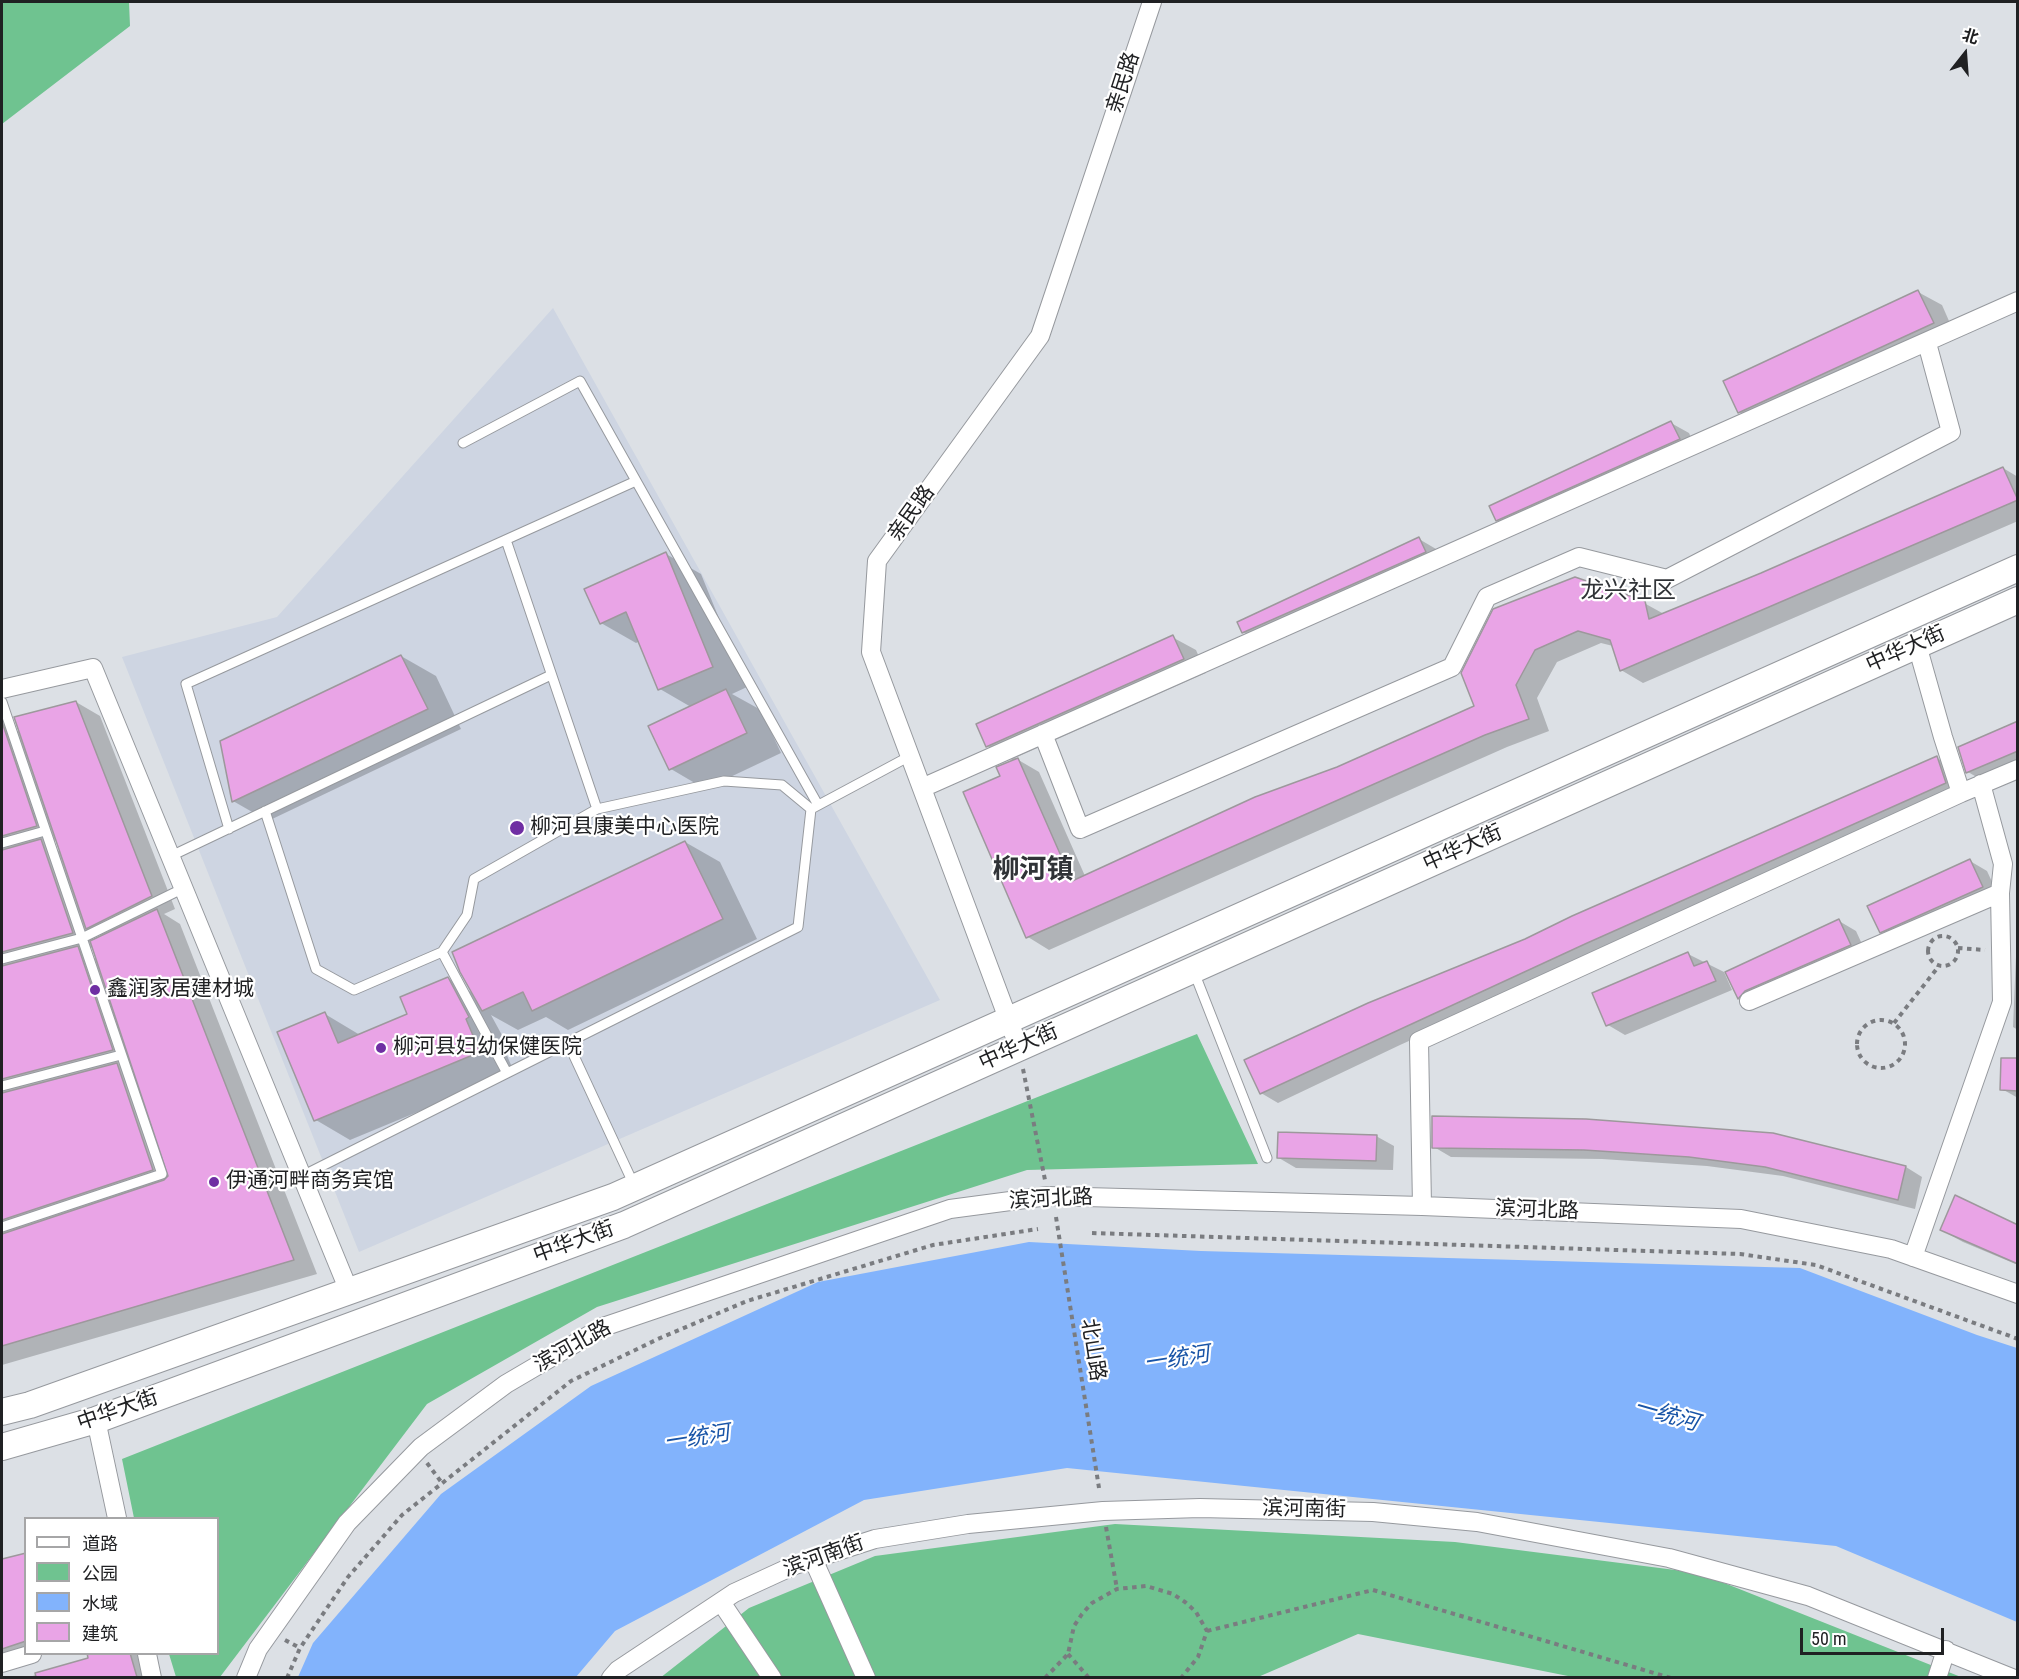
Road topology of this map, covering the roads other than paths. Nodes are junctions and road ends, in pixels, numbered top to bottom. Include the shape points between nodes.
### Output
1 (1152, 2) edge
2 (2018, 301) edge
3 (1927, 343) junction
4 (463, 443) dead end
5 (636, 481) junction
6 (506, 540) junction
7 (2018, 568) edge
8 (2018, 600) edge
9 (1917, 645) junction
10 (551, 675) junction
11 (2, 689) edge
12 (2, 702) edge
13 (1043, 734) junction
14 (910, 756) junction
15 (2018, 769) edge
16 (1981, 784) junction
17 (922, 788) junction
18 (1961, 793) junction
19 (814, 807) junction
20 (597, 809) junction
21 (265, 812) junction
22 (229, 829) junction
23 (45, 831) junction
24 (2, 843) edge
25 (171, 856) junction
26 (184, 888) junction
27 (2000, 893) junction
28 (2009, 923) edge
29 (82, 938) junction
30 (442, 952) junction
31 (2, 959) edge
32 (1193, 970) junction
33 (1749, 1001) dead end
34 (2010, 1003) edge
35 (1008, 1020) junction
36 (567, 1043) junction
37 (1019, 1048) junction
38 (121, 1055) junction
39 (507, 1073) junction
40 (2, 1086) edge
41 (1267, 1158) dead end
42 (302, 1176) junction
43 (635, 1188) junction
44 (1422, 1206) junction
45 (2, 1227) edge
46 (1913, 1257) junction
47 (349, 1291) junction
48 (2018, 1294) edge
49 (2, 1412) edge
50 (96, 1420) junction
51 (2, 1447) edge
52 (117, 1517) edge
53 (813, 1559) junction
54 (721, 1602) junction
55 (1946, 1650) junction
56 (26, 1655) edge
57 (147, 1655) edge
58 (2, 1663) edge
59 (152, 1677) edge
60 (246, 1677) edge
61 (611, 1677) edge
62 (772, 1677) edge
63 (866, 1677) edge
64 (1937, 1677) edge
65 (2012, 1677) edge

1 - 14 street, 亲民路 via 1040,336 877,561 871,652
2 - 3 street
3 - 13 street
3 - 13 street via 1951,432 1667,579 1579,557 1487,597 1452,667 1080,829
4 - 5 lane via 580,381
5 - 6 lane
5 - 19 lane
6 - 10 lane
6 - 22 lane via 186,684
7 - 35 main road, 中华大街
8 - 9 main road, 中华大街
9 - 18 street
9 - 32 main road, 中华大街
10 - 20 lane
10 - 21 lane
11 - 25 street via 93,668
12 - 23 lane
13 - 17 street
14 - 17 street, 亲民路
14 - 19 lane
15 - 16 street
16 - 18 street
16 - 27 street via 2003,864
17 - 35 street, 亲民路
18 - 44 street via 1419,1041
19 - 20 lane via 782,785 724,781
19 - 36 lane via 798,927
20 - 30 lane via 474,879 467,915
21 - 22 lane
21 - 30 lane via 316,969 354,990
22 - 25 lane
23 - 24 lane
23 - 29 lane
25 - 26 street
26 - 29 lane
26 - 42 street
27 - 28 street
27 - 33 street
28 - 34 street via 2001,952
29 - 31 lane
29 - 38 lane
30 - 39 lane
32 - 37 main road, 中华大街
32 - 41 lane
34 - 46 street
35 - 37 street, 亲民路
35 - 43 main road, 中华大街
36 - 39 lane
36 - 43 lane
37 - 50 main road, 中华大街 via 624,1225
38 - 40 lane
38 - 45 lane via 162,1174
39 - 42 lane
42 - 47 street
43 - 47 main road, 中华大街
44 - 46 street, 滨河北路 via 1741,1219 1891,1249
44 - 60 street, 滨河北路 via 1048,1196 950,1209 603,1327 506,1384 421,1447 347,1523 258,1649
46 - 48 street, 滨河北路
47 - 49 main road, 中华大街
50 - 51 main road, 中华大街
50 - 52 street
53 - 54 street, 滨河南街
53 - 55 street, 滨河南街 via 898,1535 1103,1511 1200,1508 1373,1512 1477,1522 1669,1558 1809,1596
53 - 63 street
54 - 61 street, 滨河南街
54 - 62 street
55 - 64 street
55 - 65 street, 滨河南街
56 - 58 street
57 - 59 street

